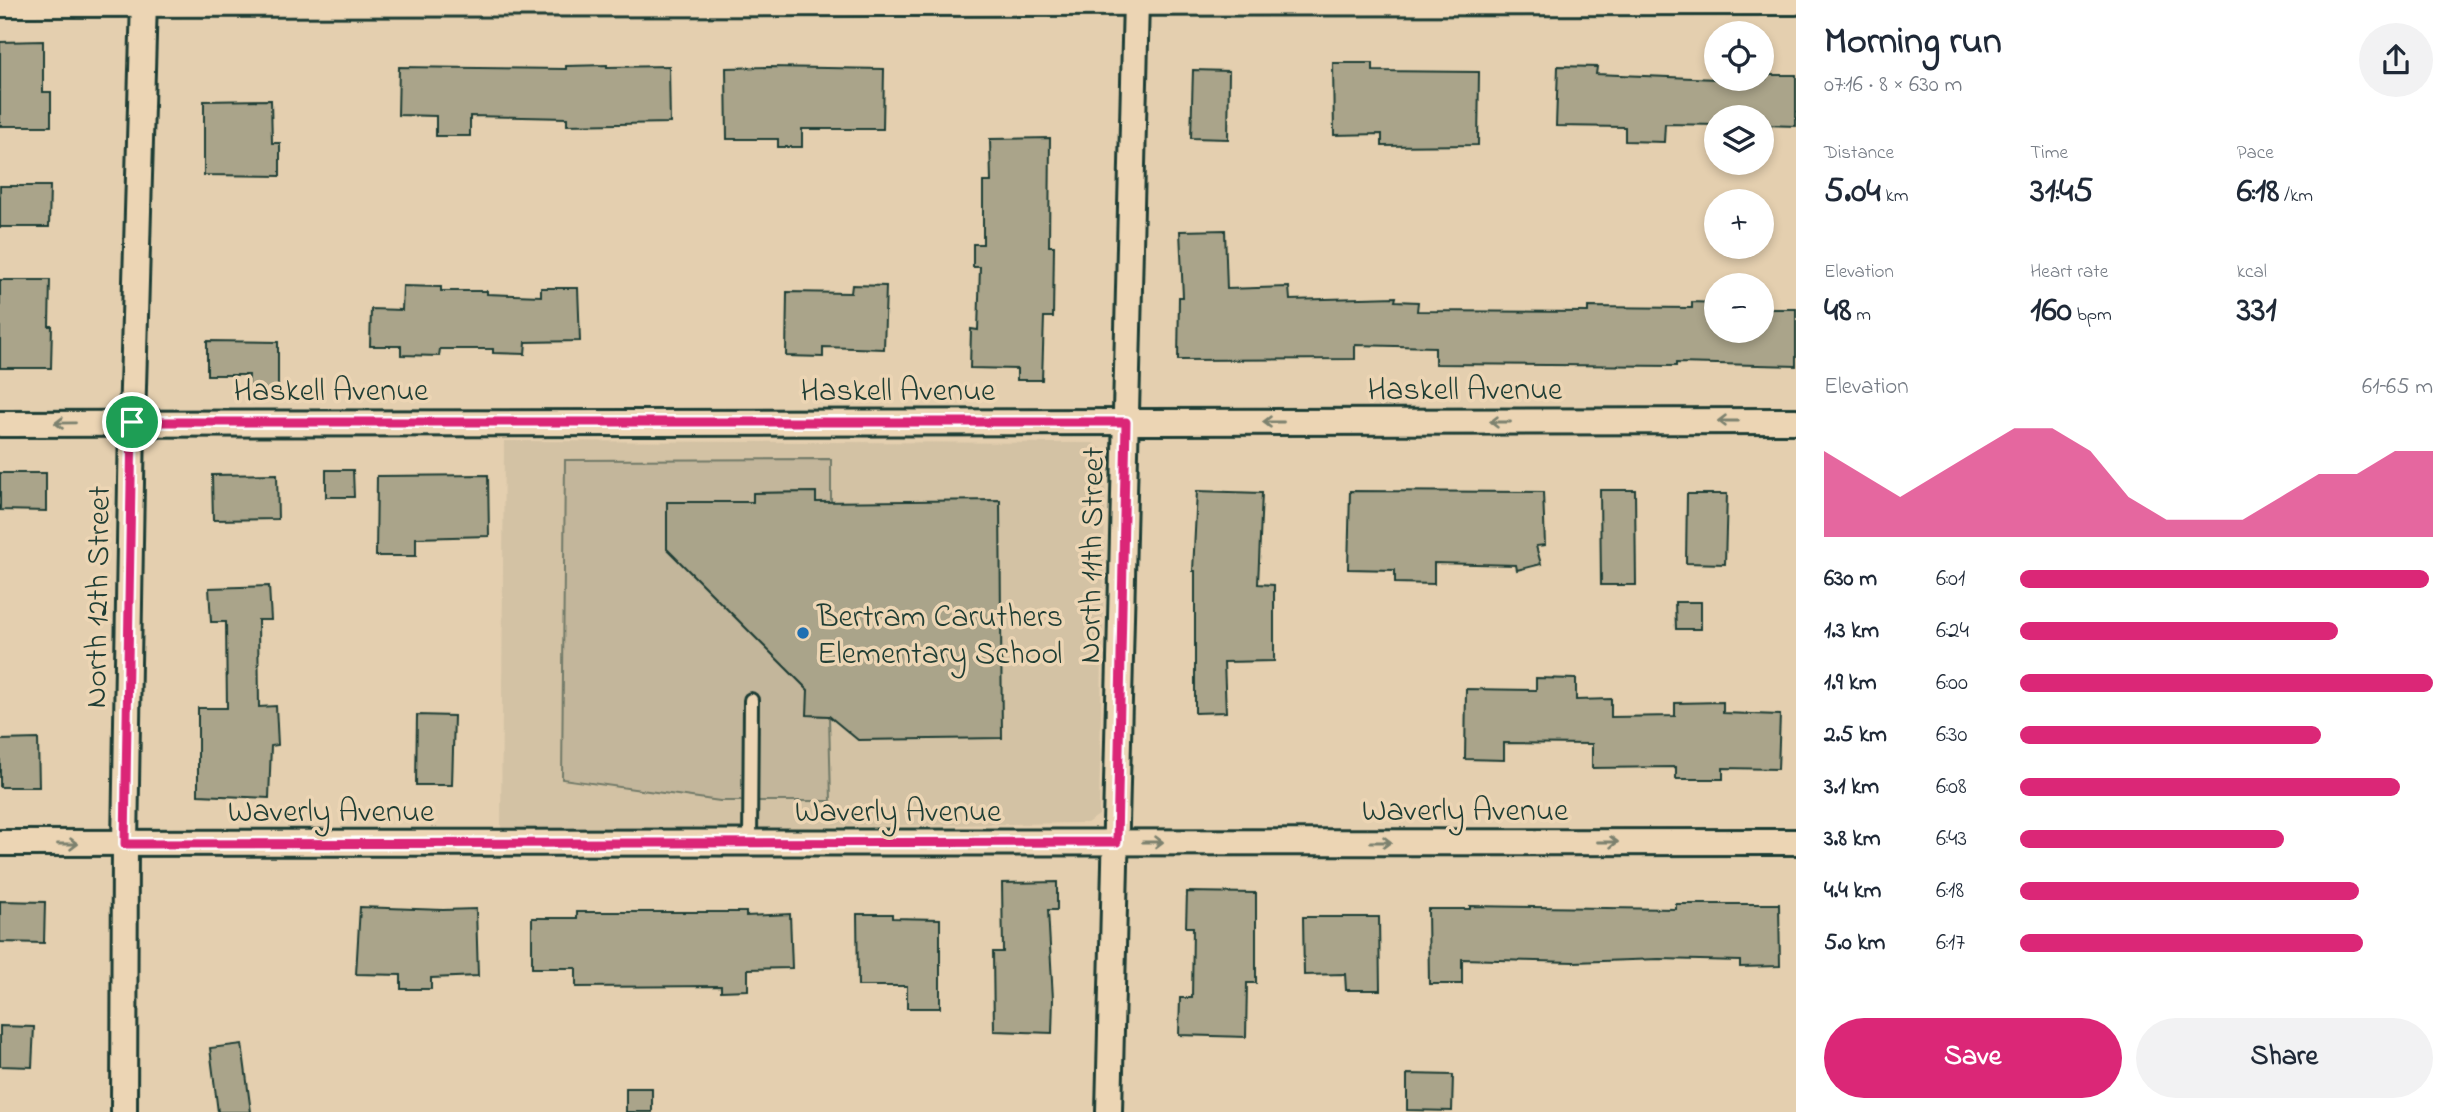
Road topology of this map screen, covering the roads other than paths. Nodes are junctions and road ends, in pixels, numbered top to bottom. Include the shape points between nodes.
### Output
1 (144, 2) edge
2 (1136, 2) edge
3 (1796, 2) edge
4 (0, 4) edge
5 (1796, 421) edge
6 (132, 422) junction
7 (1126, 422) junction
8 (0, 424) edge
9 (751, 700) dead end
10 (1117, 842) junction
11 (1796, 842) edge
12 (0, 843) edge
13 (750, 843) junction
14 (125, 844) junction
15 (124, 1112) edge
16 (1109, 1112) edge

1 - 2 street
1 - 4 street
1 - 6 street, North 12th Street
2 - 3 street
2 - 7 street, North 11th Street
5 -> 7 street, Haskell Avenue
6 - 7 street, Haskell Avenue
6 -> 8 street, Haskell Avenue
6 - 14 street, North 12th Street
7 - 10 street, North 11th Street
9 - 13 lane
10 -> 11 street, Waverly Avenue
10 - 13 street, Waverly Avenue
10 - 16 street, North 11th Street
12 -> 14 street, Waverly Avenue
13 - 14 street, Waverly Avenue
14 - 15 street, North 12th Street

